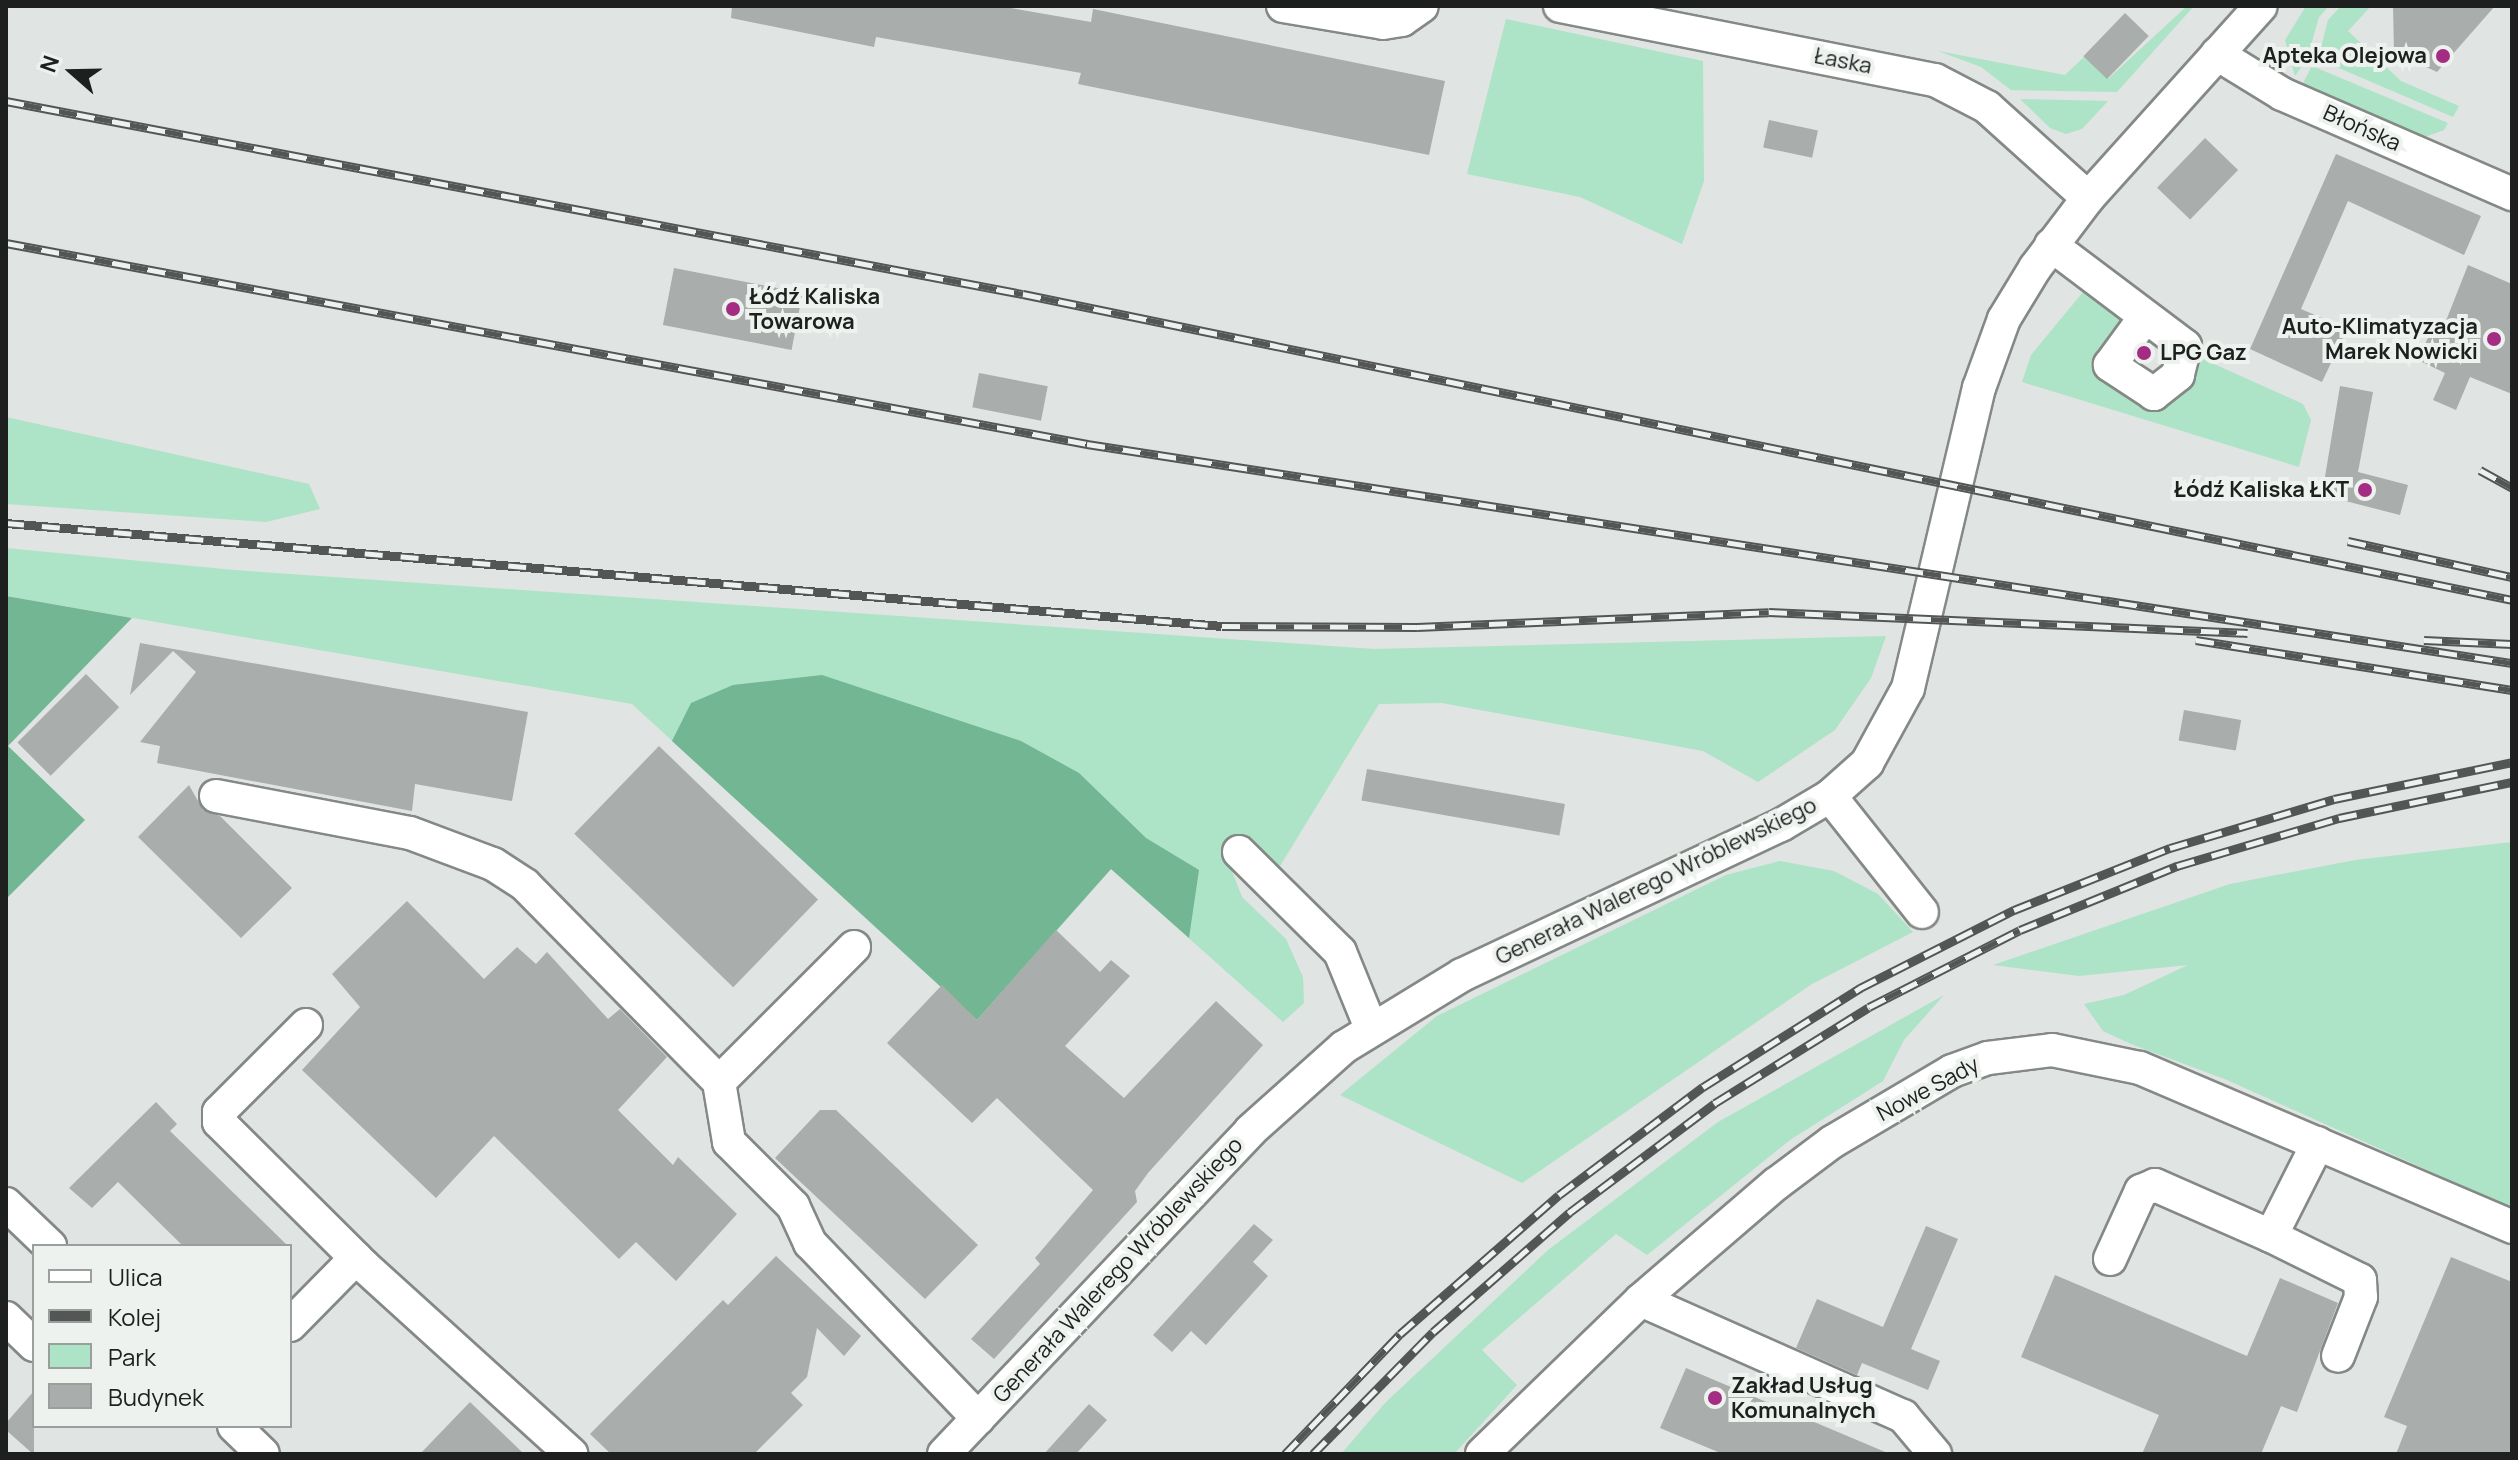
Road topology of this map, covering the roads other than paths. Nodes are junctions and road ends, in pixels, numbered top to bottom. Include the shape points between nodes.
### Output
1 (1283, 6) edge
2 (1422, 6) edge
3 (1560, 6) edge
4 (2261, 6) edge
5 (2217, 54) junction
6 (2512, 194) edge
7 (2088, 198) junction
8 (2051, 245) junction
9 (2145, 317) dead end
10 (216, 796) dead end
11 (1830, 796) junction
12 (1239, 852) dead end
13 (1922, 912) dead end
14 (854, 947) dead end
15 (306, 1025) dead end
16 (1371, 1028) junction
17 (719, 1082) junction
18 (2318, 1143) junction
19 (6, 1204) edge
20 (2512, 1227) edge
21 (2271, 1236) junction
22 (48, 1244) edge
23 (356, 1258) junction
24 (2110, 1259) dead end
25 (1641, 1300) junction
26 (6, 1318) edge
27 (292, 1323) edge
28 (32, 1343) edge
29 (2338, 1356) dead end
30 (978, 1418) junction
31 (236, 1428) edge
32 (263, 1454) edge
33 (571, 1454) edge
34 (944, 1454) edge
35 (1482, 1454) edge
36 (1935, 1454) edge

1 - 2 street via 1383,23 1402,20
3 - 7 street, Łaska via 1935,80 1987,107
4 - 5 street, Generała Walerego Wróblewskiego
5 - 6 street, Błońska via 2282,94
5 - 7 street, Generała Walerego Wróblewskiego
7 - 8 street, Generała Walerego Wróblewskiego
8 - 9 street
8 - 11 street, Generała Walerego Wróblewskiego via 1989,352 1901,704 1867,763
10 - 17 street via 410,833 493,864 525,885
11 - 13 street
11 - 16 street, Generała Walerego Wróblewskiego via 1781,825 1462,975
12 - 16 street via 1340,952
14 - 17 street
15 - 23 street via 219,1112 219,1122
16 - 30 street, Generała Walerego Wróblewskiego via 1270,1111
17 - 30 street via 729,1142 793,1206 810,1243
18 - 20 street, Nowe Sady
18 - 21 street
18 - 25 street, Nowe Sady via 2181,1084 2096,1056 2052,1050 1988,1058 1952,1071 1832,1142
19 - 22 street
21 - 24 street via 2155,1185 2141,1191
21 - 29 street via 2360,1280 2361,1297
23 - 27 street
23 - 33 street
25 - 35 street, Nowe Sady
25 - 36 street via 1903,1416
26 - 28 street
30 - 34 street, Generała Walerego Wróblewskiego
31 - 32 street

